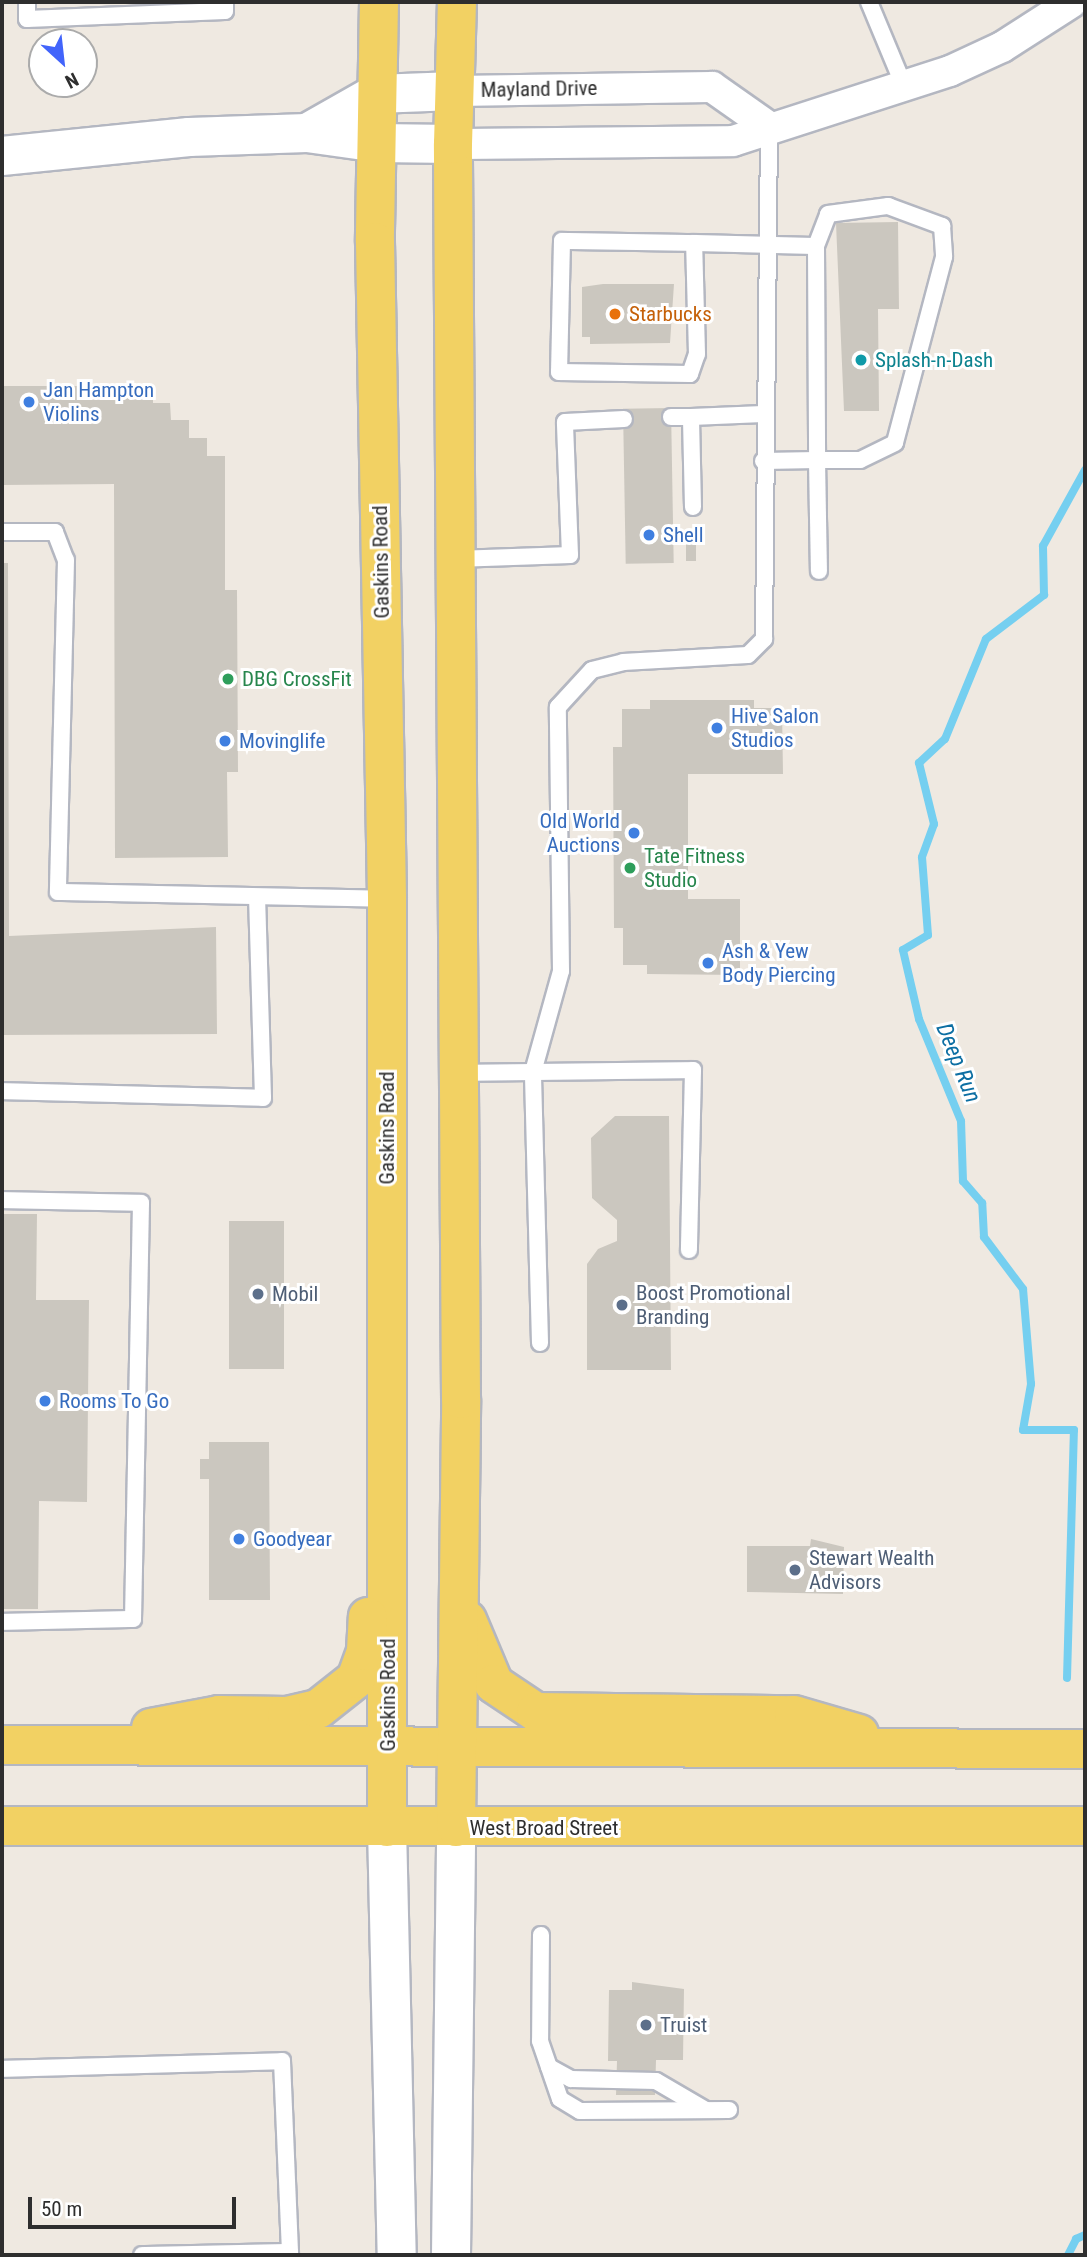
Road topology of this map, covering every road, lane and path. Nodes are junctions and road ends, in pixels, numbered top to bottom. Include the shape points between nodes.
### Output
1 (27, 2) edge
2 (225, 2) edge
3 (379, 2) edge
4 (457, 2) edge
5 (869, 2) edge
6 (1072, 2) edge
7 (904, 86) junction
8 (455, 91) junction
9 (376, 94) junction
10 (769, 127) junction
11 (307, 133) junction
12 (378, 143) junction
13 (453, 144) junction
14 (2, 156) edge
15 (694, 243) junction
16 (766, 244) junction
17 (816, 246) junction
18 (763, 414) junction
19 (671, 417) dead end
20 (691, 417) junction
21 (624, 419) dead end
22 (817, 460) junction
23 (763, 461) junction
24 (693, 507) dead end
25 (2, 532) edge
26 (456, 559) junction
27 (819, 571) dead end
28 (387, 898) junction
29 (257, 899) junction
30 (533, 1072) junction
31 (459, 1073) junction
32 (2, 1091) edge
33 (2, 1200) edge
34 (689, 1250) dead end
35 (540, 1343) dead end
36 (388, 1411) junction
37 (459, 1594) junction
38 (2, 1622) edge
39 (2, 1745) edge
40 (58, 1745) junction
41 (388, 1745) junction
42 (456, 1746) junction
43 (902, 1747) junction
44 (1085, 1749) edge
45 (2, 1826) edge
46 (1085, 1826) edge
47 (387, 1827) junction
48 (456, 1827) junction
49 (541, 1936) dead end
50 (549, 2067) junction
51 (2, 2069) edge
52 (706, 2110) junction
53 (729, 2110) dead end
54 (142, 2255) edge
55 (397, 2255) edge
56 (451, 2255) edge

1 - 2 lane via 27,19 225,11
3 - 9 main road, Gaskins Road
4 - 8 main road
5 - 7 lane
6 - 7 street, Mayland Drive via 1002,47
7 - 10 street, Mayland Drive
8 - 9 main road, Mayland Drive
8 - 10 street, Mayland Drive via 712,87
8 - 13 main road
9 - 11 main road, Mayland Drive
9 - 12 main road, Gaskins Road
10 - 13 street, Mayland Drive via 733,141
10 - 16 lane
11 - 12 main road, Mayland Drive
11 - 14 main road, Mayland Drive via 189,136
12 - 13 main road, Mayland Drive
12 - 28 main road, Gaskins Road via 375,242
13 - 26 main road
15 - 15 lane via 697,354 690,374 559,373 562,242
15 - 16 lane
16 - 17 lane
16 - 18 lane
17 - 22 lane
17 - 22 lane via 828,214 888,206 942,226 944,257 895,443 860,460
18 - 20 lane
18 - 23 lane
19 - 20 lane
20 - 24 lane
21 - 26 lane via 565,422 570,555
22 - 23 lane
22 - 27 lane
23 - 30 lane via 764,639 748,655 623,662 592,670 558,707 561,971
25 - 29 lane via 55,532 66,560 58,892
26 - 31 main road
28 - 29 lane
28 - 36 main road, Gaskins Road
29 - 32 lane via 263,1098
30 - 31 lane
30 - 34 lane via 692,1070
30 - 35 lane
31 - 37 main road
33 - 38 lane via 141,1203 133,1619
36 - 40 main road via 368,1478 366,1651 346,1690 303,1714 219,1715
36 - 41 main road, Gaskins Road
37 - 42 main road
37 - 43 main road via 494,1684 536,1712 793,1715
39 - 40 main road
40 - 41 main road
41 - 42 main road
41 - 47 main road, Gaskins Road
42 - 43 main road
42 - 48 main road
43 - 44 main road
45 - 47 main road, West Broad Street
46 - 48 main road, West Broad Street
47 - 48 main road, West Broad Street
47 - 55 main road, Gaskins Road
48 - 56 main road
49 - 50 lane via 540,2040
50 - 52 lane via 571,2079 656,2081
50 - 52 lane via 560,2099 580,2111
51 - 54 lane via 282,2061 290,2252
52 - 53 lane

